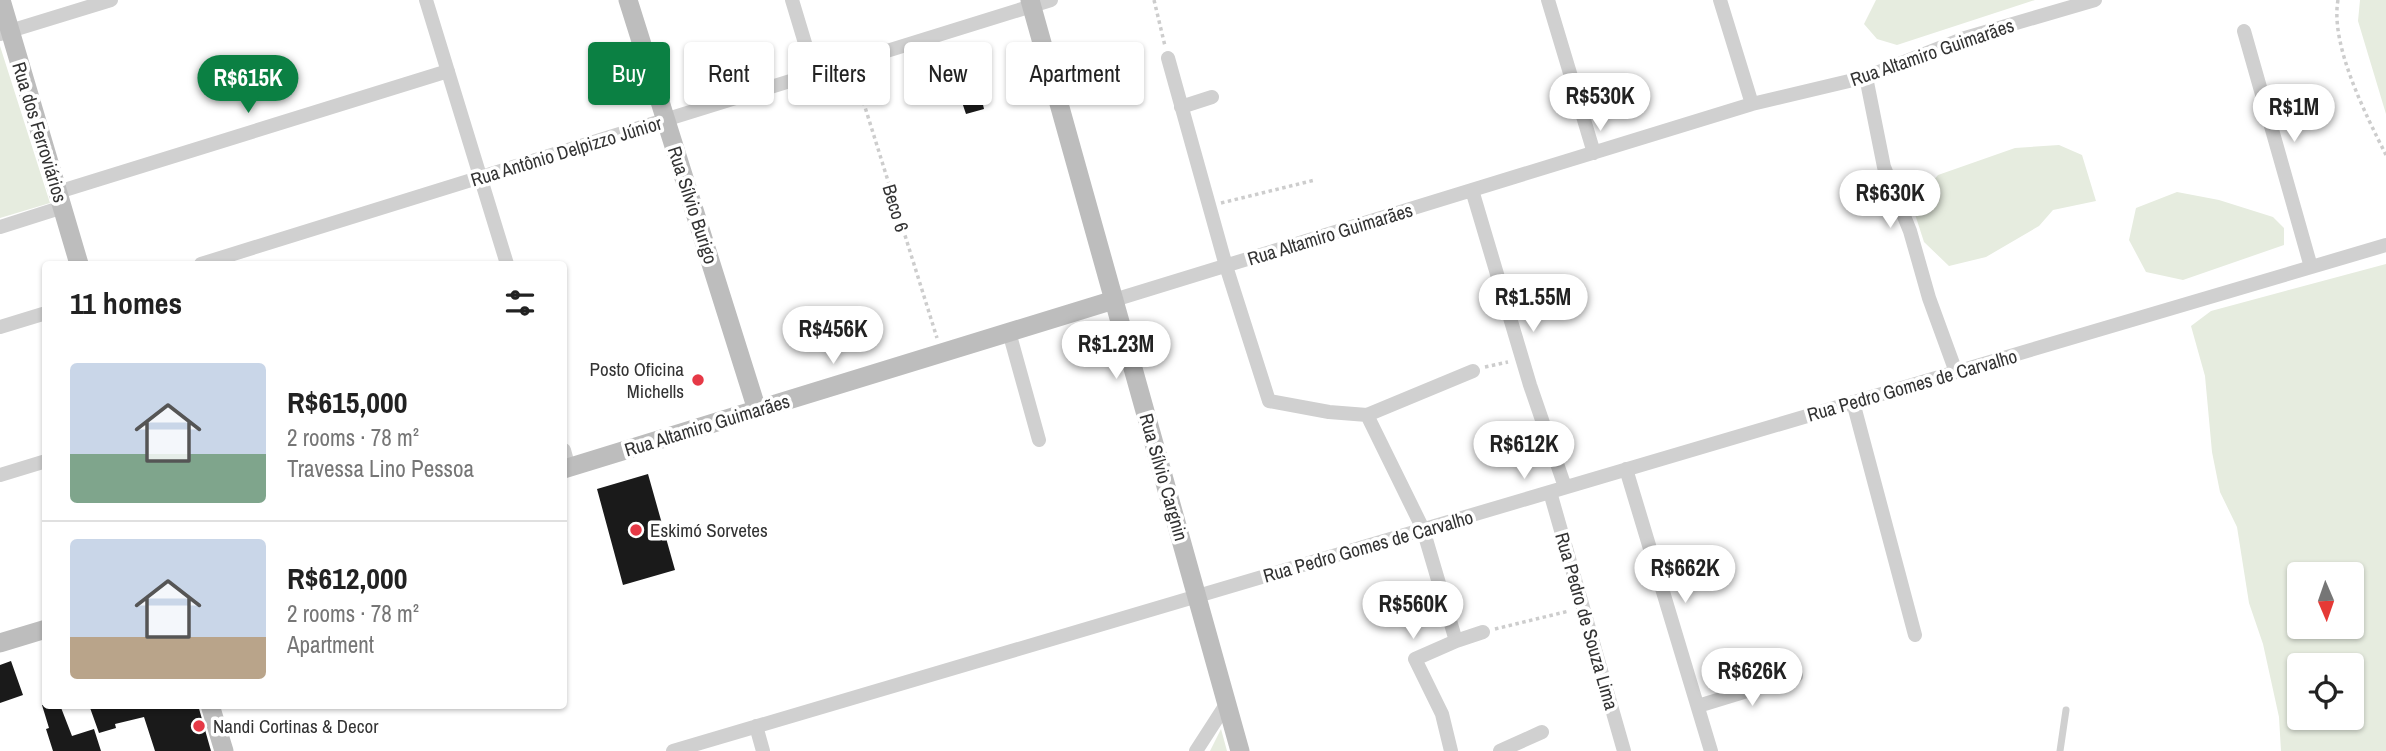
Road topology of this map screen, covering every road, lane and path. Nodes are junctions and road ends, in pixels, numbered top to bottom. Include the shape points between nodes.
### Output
1 (1, 0) edge
2 (111, 0) edge
3 (426, 0) edge
4 (628, 0) edge
5 (792, 0) edge
6 (1154, 0) edge
7 (1548, 0) edge
8 (1720, 0) edge
9 (2095, 0) edge
10 (2338, 0) edge
11 (1038, 2) edge
12 (2244, 31) dead end
13 (5, 33) edge
14 (805, 42) edge
15 (890, 49) edge
16 (1168, 58) joint
17 (448, 71) junction
18 (1866, 77) junction
19 (788, 81) edge
20 (1212, 97) dead end
21 (1752, 104) junction
22 (864, 105) edge
23 (1181, 107) junction
24 (666, 120) junction
25 (1594, 153) junction
26 (2386, 155) edge
27 (480, 177) junction
28 (1315, 180) dead end
29 (1472, 190) junction
30 (60, 200) junction
31 (1209, 206) junction
32 (0, 227) edge
33 (2386, 245) edge
34 (78, 261) edge
35 (211, 261) edge
36 (506, 261) edge
37 (1226, 266) junction
38 (2311, 267) junction
39 (1114, 300) junction
40 (42, 314) edge
41 (0, 327) edge
42 (1009, 332) junction
43 (942, 353) junction
44 (1522, 359) junction
45 (1473, 370) joint
46 (1956, 372) junction
47 (1853, 402) junction
48 (757, 410) junction
49 (1367, 415) junction
50 (1039, 440) dead end
51 (42, 462) edge
52 (567, 462) edge
53 (1626, 469) junction
54 (0, 475) edge
55 (1565, 487) junction
56 (1550, 492) junction
57 (1423, 529) junction
58 (1197, 596) junction
59 (1583, 608) junction
60 (42, 630) edge
61 (1483, 632) joint
62 (1915, 635) dead end
63 (1456, 640) junction
64 (0, 643) edge
65 (1796, 676) dead end
66 (1227, 704) junction
67 (1698, 706) junction
68 (211, 709) edge
69 (2066, 710) dead end
70 (756, 726) junction
71 (1542, 732) dead end
72 (1193, 750) edge
73 (224, 751) edge
74 (673, 751) edge
75 (763, 751) edge
76 (1240, 751) edge
77 (1451, 751) edge
78 (1500, 751) edge
79 (1624, 751) edge
80 (1712, 751) edge
81 (2060, 751) edge

1 - 13 street, Rua dos Ferroviários
2 - 13 street
3 - 17 street
4 - 24 street, Rua Sílvio Burigo
5 - 14 street
6 - 16 path
7 - 25 street
8 - 21 street
9 - 18 street, Rua Altamiro Guimarães via 1965,38
10 - 26 path via 2335,15 2348,67
11 - 15 street, Rua Antônio Delpizzo Júnior
11 - 39 street, Rua Sílvio Cargnin
12 - 38 street
13 - 30 street, Rua dos Ferroviários
16 - 23 street
17 - 27 street
17 - 30 street
18 - 21 street, Rua Altamiro Guimarães
18 - 46 street via 1884,167
19 - 24 street, Rua Antônio Delpizzo Júnior
20 - 23 street
21 - 25 street, Rua Altamiro Guimarães
22 - 43 path, Beco 6
23 - 31 street
24 - 27 street, Rua Antônio Delpizzo Júnior
24 - 48 street, Rua Sílvio Burigo
25 - 29 street, Rua Altamiro Guimarães
27 - 35 street, Rua Antônio Delpizzo Júnior
27 - 36 street
28 - 31 path
29 - 37 street, Rua Altamiro Guimarães
29 - 44 street
30 - 32 street
30 - 34 street, Rua dos Ferroviários
31 - 37 street
33 - 38 street, Rua Pedro Gomes de Carvalho
37 - 39 street, Rua Altamiro Guimarães
37 - 49 street via 1269,401
38 - 46 street, Rua Pedro Gomes de Carvalho
39 - 42 street, Rua Altamiro Guimarães
39 - 58 street, Rua Sílvio Cargnin
40 - 41 street
42 - 43 street, Rua Altamiro Guimarães
42 - 50 street
43 - 48 street, Rua Altamiro Guimarães
44 - 45 path
44 - 55 street
45 - 49 street
46 - 47 street, Rua Pedro Gomes de Carvalho
47 - 53 street, Rua Pedro Gomes de Carvalho
47 - 62 street
48 - 52 street, Rua Altamiro Guimarães
49 - 57 street
51 - 54 street
53 - 55 street, Rua Pedro Gomes de Carvalho
53 - 67 street
55 - 56 street, Rua Pedro Gomes de Carvalho
56 - 57 street, Rua Pedro Gomes de Carvalho
56 - 59 street, Rua Pedro de Souza Lima
57 - 58 street, Rua Pedro Gomes de Carvalho
57 - 63 street
58 - 66 street, Rua Sílvio Cargnin
58 - 70 street, Rua Pedro Gomes de Carvalho
59 - 61 path
59 - 79 street, Rua Pedro de Souza Lima
60 - 64 street
61 - 63 street
63 - 77 street via 1415,659 1442,713
65 - 67 street
66 - 72 street
66 - 76 street, Rua Sílvio Cargnin
67 - 80 street
68 - 73 street
69 - 81 lane
70 - 74 street, Rua Pedro Gomes de Carvalho
70 - 75 street
71 - 78 street

